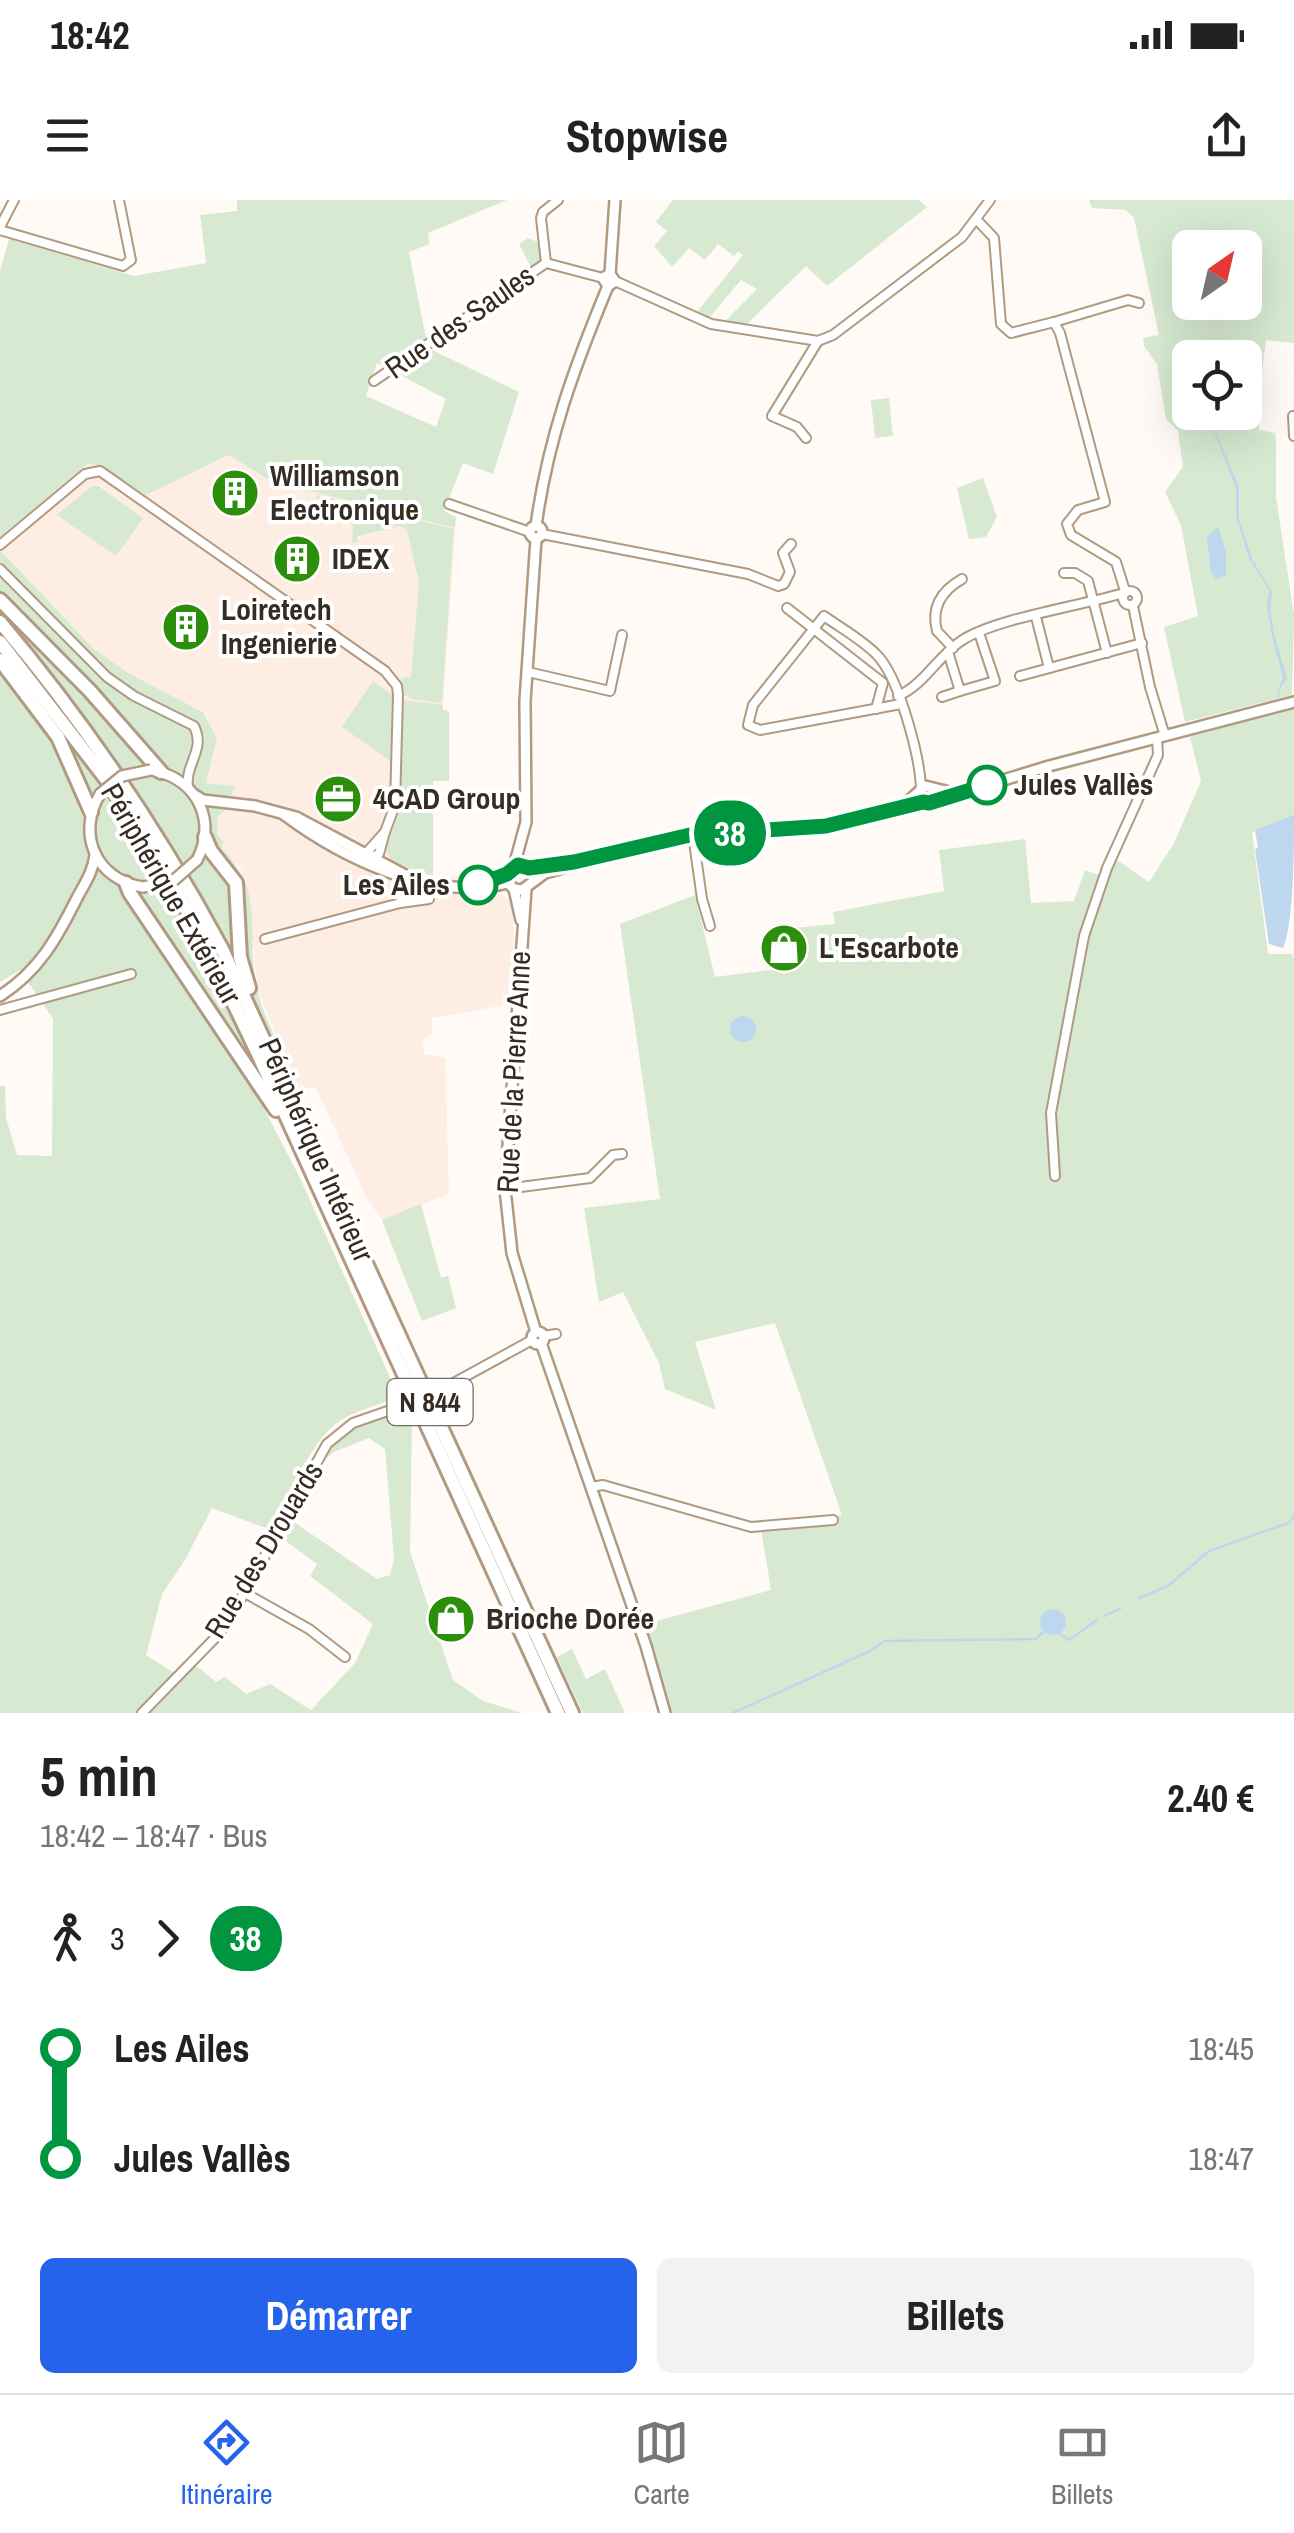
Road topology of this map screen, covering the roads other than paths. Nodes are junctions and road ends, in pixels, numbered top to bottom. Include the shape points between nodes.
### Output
1 (14, 200) edge
2 (119, 200) edge
3 (558, 200) edge
4 (615, 200) edge
5 (990, 200) edge
6 (977, 220) junction
7 (0, 228) edge
8 (546, 263) junction
9 (609, 280) junction
10 (1139, 302) dead end
11 (1054, 322) junction
12 (818, 342) junction
13 (374, 381) dead end
14 (1293, 416) edge
15 (1294, 436) edge
16 (806, 438) dead end
17 (449, 504) dead end
18 (536, 533) junction
19 (791, 544) dead end
20 (0, 546) edge
21 (0, 568) edge
22 (1064, 573) dead end
23 (962, 579) dead end
24 (1125, 592) junction
25 (0, 600) edge
26 (1094, 602) junction
27 (786, 608) dead end
28 (1036, 616) junction
29 (0, 622) edge
30 (813, 629) junction
31 (979, 633) junction
32 (622, 635) dead end
33 (0, 642) edge
34 (1142, 643) junction
35 (950, 650) junction
36 (1108, 653) junction
37 (0, 660) edge
38 (1049, 668) junction
39 (528, 672) junction
40 (1020, 676) dead end
41 (960, 691) junction
42 (942, 697) dead end
43 (899, 700) junction
44 (1294, 702) edge
45 (876, 709) junction
46 (1161, 737) junction
47 (190, 764) junction
48 (160, 772) junction
49 (192, 791) junction
50 (926, 792) junction
51 (956, 794) junction
52 (228, 803) junction
53 (91, 812) junction
54 (205, 820) junction
55 (693, 835) junction
56 (205, 837) junction
57 (95, 855) junction
58 (368, 857) junction
59 (574, 862) junction
60 (108, 872) junction
61 (516, 874) junction
62 (407, 876) junction
63 (87, 880) junction
64 (126, 884) junction
65 (529, 885) junction
66 (429, 899) dead end
67 (400, 903) junction
68 (710, 926) dead end
69 (523, 928) junction
70 (264, 939) dead end
71 (130, 974) dead end
72 (21, 982) junction
73 (0, 996) edge
74 (248, 1000) junction
75 (25, 1002) junction
76 (0, 1010) edge
77 (301, 1148) junction
78 (622, 1154) dead end
79 (1055, 1176) dead end
80 (505, 1189) junction
81 (556, 1334) dead end
82 (538, 1338) junction
83 (437, 1392) dead end
84 (399, 1407) dead end
85 (590, 1488) junction
86 (833, 1520) dead end
87 (244, 1593) junction
88 (345, 1658) dead end
89 (142, 1713) edge
90 (558, 1713) edge
91 (572, 1713) edge
92 (665, 1713) edge

1 - 7 street
2 - 7 street via 131,260 123,266
3 - 8 street via 541,218
4 - 9 street
5 - 6 street
6 - 11 street via 994,238 1005,330
6 - 12 street via 906,281
8 - 9 street, Rue des Saules
8 - 13 street, Rue des Saules
9 - 12 street, Rue des Saules via 711,324
9 - 18 street via 556,420
10 - 11 street
11 - 24 street via 1105,502 1078,510 1067,524 1071,535 1116,562
12 - 16 street via 772,416 797,426
14 - 15 street
17 - 18 street
18 - 19 street via 748,574 778,586 790,572 782,553
18 - 39 street
20 - 58 street via 85,474 100,471 385,671 398,695 395,805 380,854
21 - 47 street via 107,677 194,726 200,749
22 - 26 street via 1088,582
23 - 35 street via 936,608 937,631
24 - 26 street
24 - 34 street
25 - 48 highway
26 - 28 street
26 - 36 street
27 - 30 street
28 - 31 street
28 - 38 street
29 - 74 highway, Périphérique Intérieur / N 844 via 131,794
30 - 43 street via 824,616 876,654
30 - 45 street via 883,683
30 - 45 street via 753,706 750,728
31 - 35 street
31 - 41 street via 995,682
32 - 39 street via 610,691
33 - 77 highway, Périphérique Extérieur / N 844 via 80,742 150,846 226,985
34 - 36 street
34 - 46 street
35 - 41 street
35 - 43 street
36 - 38 street
37 - 53 highway via 58,736
38 - 40 street
39 - 61 street
41 - 42 street
43 - 45 street
43 - 50 street
44 - 46 street
46 - 51 street
46 - 79 street via 1084,936 1051,1113
47 - 48 street
47 - 49 street
48 - 49 street
48 - 53 street, bridge via 122,776
49 - 52 street via 202,800
49 - 54 street
50 - 51 street
50 - 51 street via 935,800
50 - 55 street via 900,809 826,826
52 - 54 street
52 - 58 street via 283,814
53 - 57 street
54 - 56 street
55 - 59 street
55 - 68 street
56 - 64 street, bridge via 197,860 174,881
56 - 74 highway via 238,891
57 - 60 street
57 - 63 street
58 - 62 street via 398,878
59 - 61 street
59 - 65 street
60 - 63 street
60 - 64 street
61 - 62 street via 449,886
61 - 65 street
61 - 65 street
61 - 69 street, Rue de la Pierre Anne
62 - 67 street
63 - 72 street via 55,941
64 - 77 highway
65 - 69 street, Rue de la Pierre Anne
66 - 67 street
67 - 70 street
69 - 80 street, Rue de la Pierre Anne
71 - 75 street
72 - 73 street
72 - 75 street
74 - 91 highway, Périphérique Intérieur / N 844
75 - 76 street
77 - 90 highway, Périphérique Extérieur / N 844
78 - 80 street via 590,1178
80 - 82 street, Rue de la Pierre Anne via 512,1253
81 - 82 street
82 - 83 street
82 - 85 street, Rue de la Pierre Anne
84 - 87 street, Rue des Drouards via 353,1423 327,1444
85 - 86 street via 603,1484 752,1526
85 - 92 street, Rue de la Pierre Anne
87 - 88 street
87 - 89 street, Rue des Drouards via 219,1634

